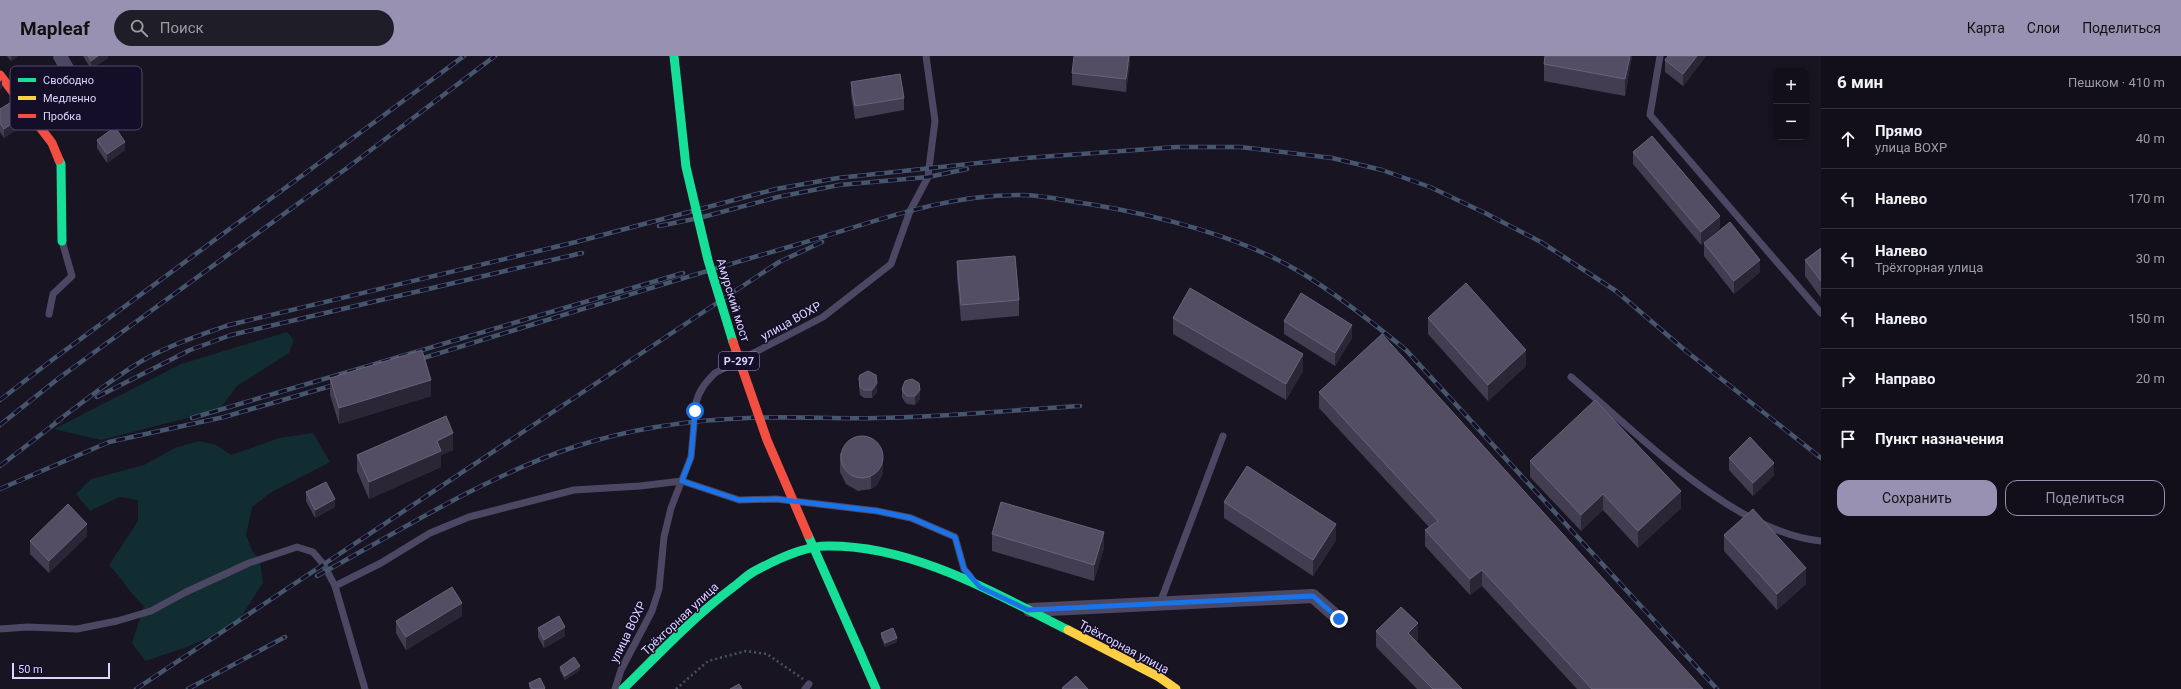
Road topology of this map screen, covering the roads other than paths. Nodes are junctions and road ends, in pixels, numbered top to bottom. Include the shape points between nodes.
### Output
1 (60, 56) edge
2 (674, 56) edge
3 (926, 56) edge
4 (1660, 56) edge
5 (66, 66) edge
6 (0, 75) edge
7 (10, 88) edge
8 (42, 130) edge
9 (62, 241) joint
10 (1821, 312) edge
11 (49, 314) dead end
12 (1571, 377) dead end
13 (1223, 436) dead end
14 (682, 481) junction
15 (1821, 541) edge
16 (335, 586) junction
17 (980, 587) junction
18 (1160, 604) junction
19 (1028, 610) junction
20 (1339, 619) dead end
21 (0, 629) edge
22 (365, 689) edge
23 (615, 689) edge
24 (623, 689) edge
25 (876, 689) edge
26 (1176, 689) edge

1 - 5 street
2 - 25 main road, Амурский мост / Р-297, bridge via 686,167 708,260 733,343 767,440
3 - 14 lane, улица ВОХР via 935,121 928,172 910,211 891,264 823,317 715,373 710,378 698,394 691,457
4 - 10 lane via 1650,115
6 - 7 main road
8 - 9 main road via 52,143 61,164
9 - 11 lane via 72,276 53,294
12 - 15 lane via 1696,484 1766,526 1803,539
13 - 18 lane
14 - 16 lane via 574,490 468,517 430,533 381,563
14 - 17 lane via 739,500 776,499 877,511 911,518 955,537 964,569
14 - 23 lane, улица ВОХР via 671,508 664,537 657,596 652,611 621,670
16 - 21 lane via 324,565 313,552 297,547 249,563 151,611 117,621 77,629
16 - 22 lane
17 - 19 main road, Трёхгорная улица
17 - 24 main road, Трёхгорная улица via 901,555 860,548 826,546 792,554 753,572 712,603
18 - 19 street
18 - 20 street via 1313,596
19 - 26 main road, Трёхгорная улица via 1159,677

